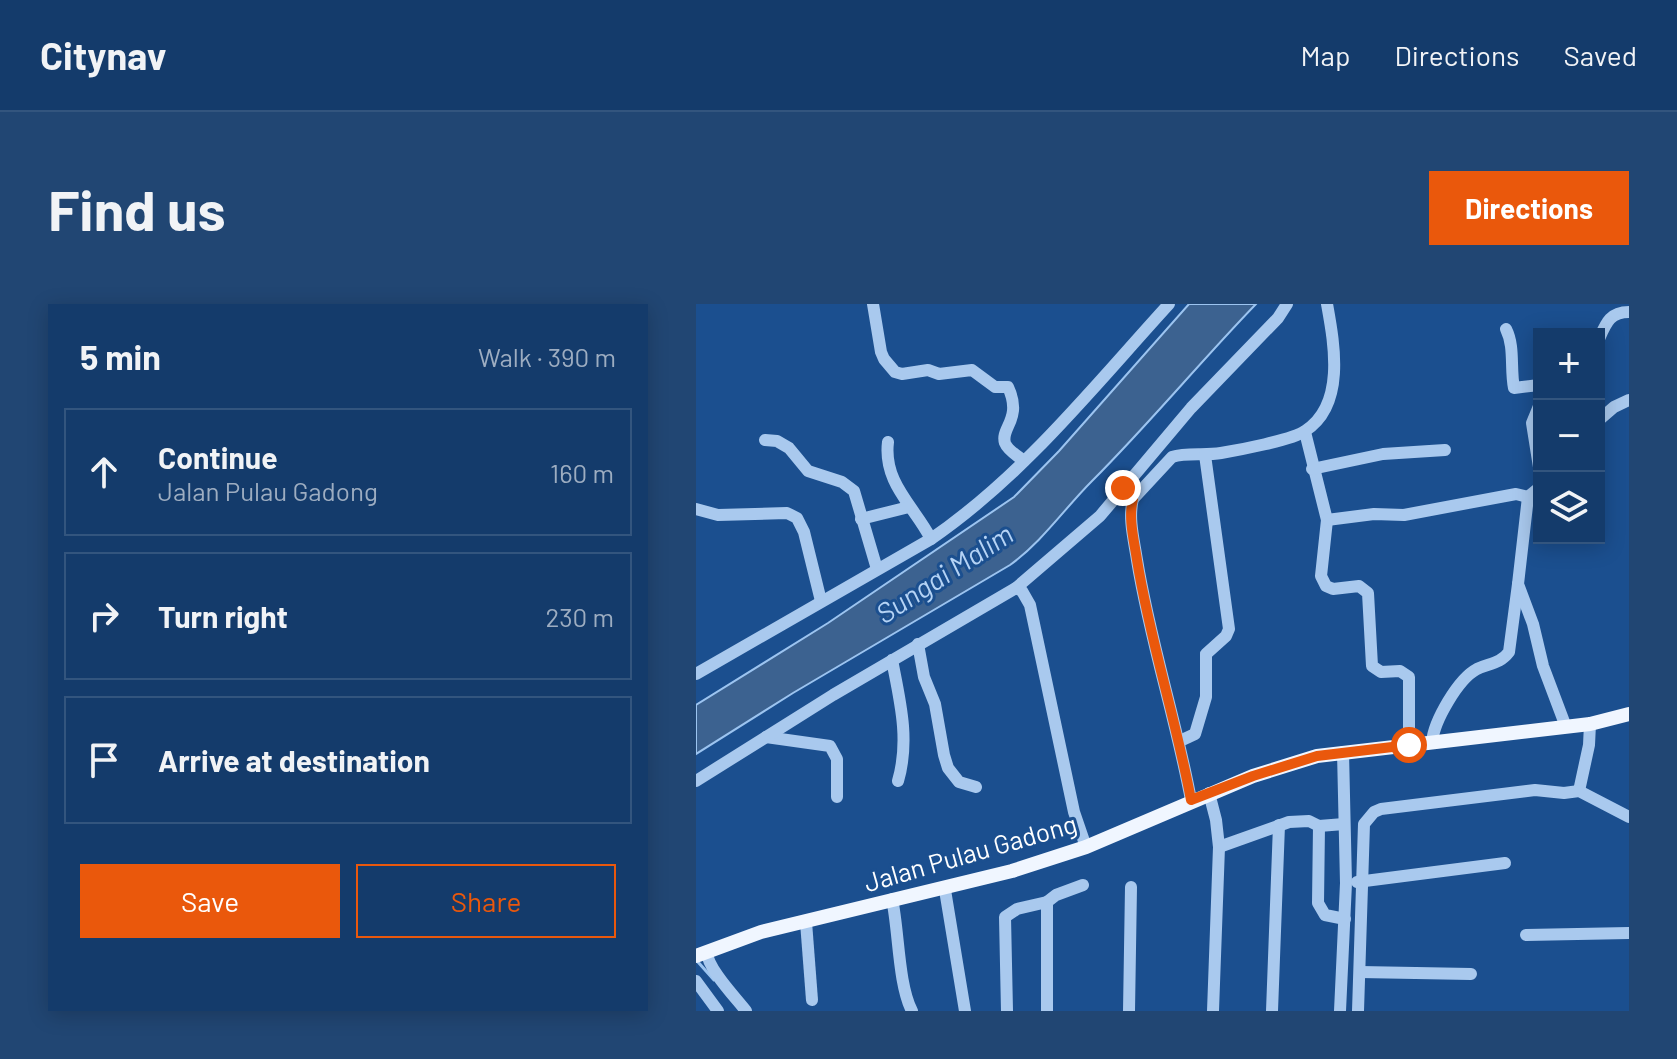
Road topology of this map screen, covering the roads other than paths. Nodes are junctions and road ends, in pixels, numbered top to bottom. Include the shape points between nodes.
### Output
1 (873, 304) edge
2 (1169, 304) edge
3 (1297, 304) edge
4 (1327, 304) edge
5 (1285, 306) edge
6 (1629, 312) edge
7 (1603, 328) edge
8 (1506, 329) dead end
9 (1533, 386) edge
10 (1629, 400) edge
11 (1605, 415) edge
12 (1305, 432) junction
13 (765, 440) dead end
14 (888, 442) dead end
15 (1445, 450) dead end
16 (1205, 455) junction
17 (1024, 461) junction
18 (1312, 469) junction
19 (1123, 488) junction
20 (1533, 493) edge
21 (1528, 497) junction
22 (1133, 499) junction
23 (909, 507) junction
24 (696, 509) edge
25 (861, 519) junction
26 (1327, 520) junction
27 (931, 539) junction
28 (877, 569) junction
29 (1518, 584) junction
30 (1016, 588) junction
31 (821, 601) junction
32 (918, 644) junction
33 (892, 660) junction
34 (696, 674) edge
35 (1629, 714) edge
36 (1590, 724) junction
37 (1566, 727) junction
38 (766, 737) junction
39 (1180, 741) junction
40 (1432, 742) junction
41 (1409, 745) junction
42 (1343, 752) junction
43 (696, 781) edge
44 (898, 781) dead end
45 (976, 787) dead end
46 (1579, 791) junction
47 (1209, 793) junction
48 (837, 797) dead end
49 (1191, 800) junction
50 (1629, 817) edge
51 (1344, 824) junction
52 (1279, 825) junction
53 (1319, 826) junction
54 (1086, 847) junction
55 (1219, 847) junction
56 (1505, 863) dead end
57 (1364, 882) junction
58 (1346, 883) junction
59 (1083, 885) dead end
60 (1131, 887) dead end
61 (945, 890) junction
62 (892, 899) junction
63 (1047, 902) junction
64 (1345, 919) junction
65 (806, 922) junction
66 (1629, 933) edge
67 (1526, 935) dead end
68 (701, 954) edge
69 (1360, 972) junction
70 (1471, 974) dead end
71 (696, 981) edge
72 (812, 1000) dead end
73 (718, 1011) edge
74 (746, 1011) edge
75 (912, 1011) edge
76 (965, 1011) edge
77 (1007, 1011) edge
78 (1047, 1011) edge
79 (1129, 1011) edge
80 (1213, 1011) edge
81 (1272, 1011) edge
82 (1340, 1011) edge
83 (1358, 1011) edge

1 - 17 street via 881,352 895,372 972,370 995,387 1008,387 1015,410 1005,443
2 - 17 street
3 - 5 street
4 - 12 street via 1332,388 1325,408
5 - 19 street
6 - 7 street via 1613,316
8 - 9 street via 1514,388
10 - 11 street
12 - 16 street
12 - 18 street
13 - 25 street via 789,448 808,471 849,485
14 - 23 street via 888,465
15 - 18 street via 1383,454
16 - 22 street via 1172,457
16 - 39 street via 1229,629 1206,654 1206,697 1195,734
17 - 27 street
18 - 26 street
19 - 22 street
19 - 30 street via 1100,516
20 - 21 street
21 - 26 street via 1516,494 1404,515
21 - 29 street
22 - 39 street via 1130,514 1142,592
23 - 25 street
23 - 27 street
24 - 31 street via 718,515 787,513 797,518
25 - 28 street
26 - 41 street via 1321,576 1333,589 1359,586 1368,593 1372,666 1409,677
27 - 28 street
28 - 31 street
29 - 37 street
29 - 40 street via 1509,652 1462,681 1436,723
30 - 32 street
30 - 54 street via 1030,605
31 - 34 street
32 - 33 street
32 - 45 street via 948,768 959,782
33 - 38 street
33 - 44 street via 904,723
35 - 36 main road, Jalan Pulau Gadong
36 - 37 main road, Jalan Pulau Gadong
36 - 46 street
37 - 40 main road, Jalan Pulau Gadong
38 - 43 street
38 - 48 street via 830,746 837,759
39 - 49 street
40 - 41 main road, Jalan Pulau Gadong
41 - 42 main road, Jalan Pulau Gadong
42 - 47 main road, Jalan Pulau Gadong via 1290,763
42 - 51 street
46 - 50 street
46 - 57 street via 1520,790 1381,809 1364,824
47 - 49 main road, Jalan Pulau Gadong
47 - 55 street
49 - 54 main road, Jalan Pulau Gadong
51 - 53 street
51 - 58 street
52 - 53 street via 1299,820
52 - 55 street
52 - 81 street
53 - 64 street via 1318,903 1325,915
54 - 61 main road, Jalan Pulau Gadong
55 - 80 street
56 - 57 street
57 - 58 street
57 - 69 street
58 - 64 street
59 - 63 street
60 - 79 street
61 - 62 main road, Jalan Pulau Gadong
61 - 76 street
62 - 65 main road, Jalan Pulau Gadong
62 - 75 street via 905,995
63 - 77 street via 1005,917
63 - 78 street
64 - 82 street
65 - 68 main road, Jalan Pulau Gadong
65 - 72 street
66 - 67 street
68 - 74 street
69 - 70 street
69 - 83 street
71 - 73 street

